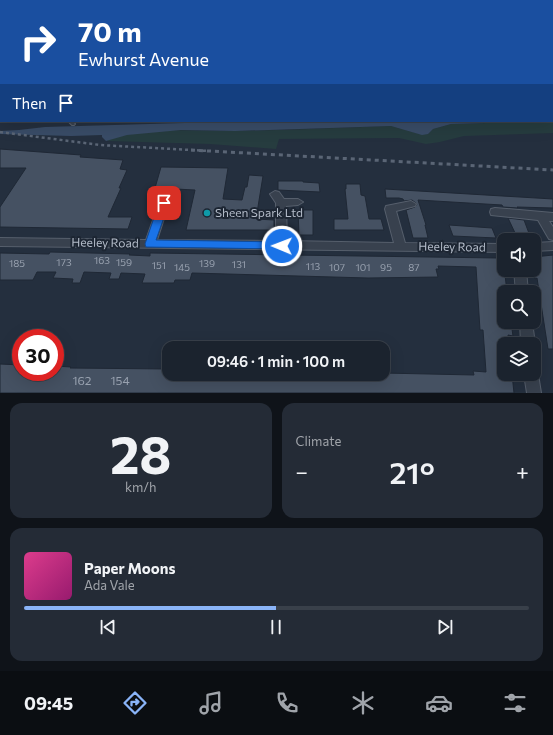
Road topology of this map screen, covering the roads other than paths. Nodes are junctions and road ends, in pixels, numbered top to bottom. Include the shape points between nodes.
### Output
1 (298, 202) dead end
2 (164, 203) dead end
3 (411, 204) dead end
4 (495, 212) dead end
5 (541, 217) junction
6 (553, 217) edge
7 (553, 236) edge
8 (0, 242) edge
9 (150, 244) junction
10 (282, 246) junction
11 (400, 246) junction
12 (553, 246) edge
13 (541, 247) edge
14 (497, 248) edge
15 (532, 381) edge
16 (534, 393) edge

1 - 10 street via 278,199
2 - 9 street
3 - 11 street, Heeley Road via 390,208
4 - 5 street
5 - 6 street
5 - 7 street
8 - 9 street, Heeley Road
9 - 10 street, Heeley Road
10 - 11 street, Heeley Road
11 - 14 street, Heeley Road
12 - 13 street
15 - 16 street

